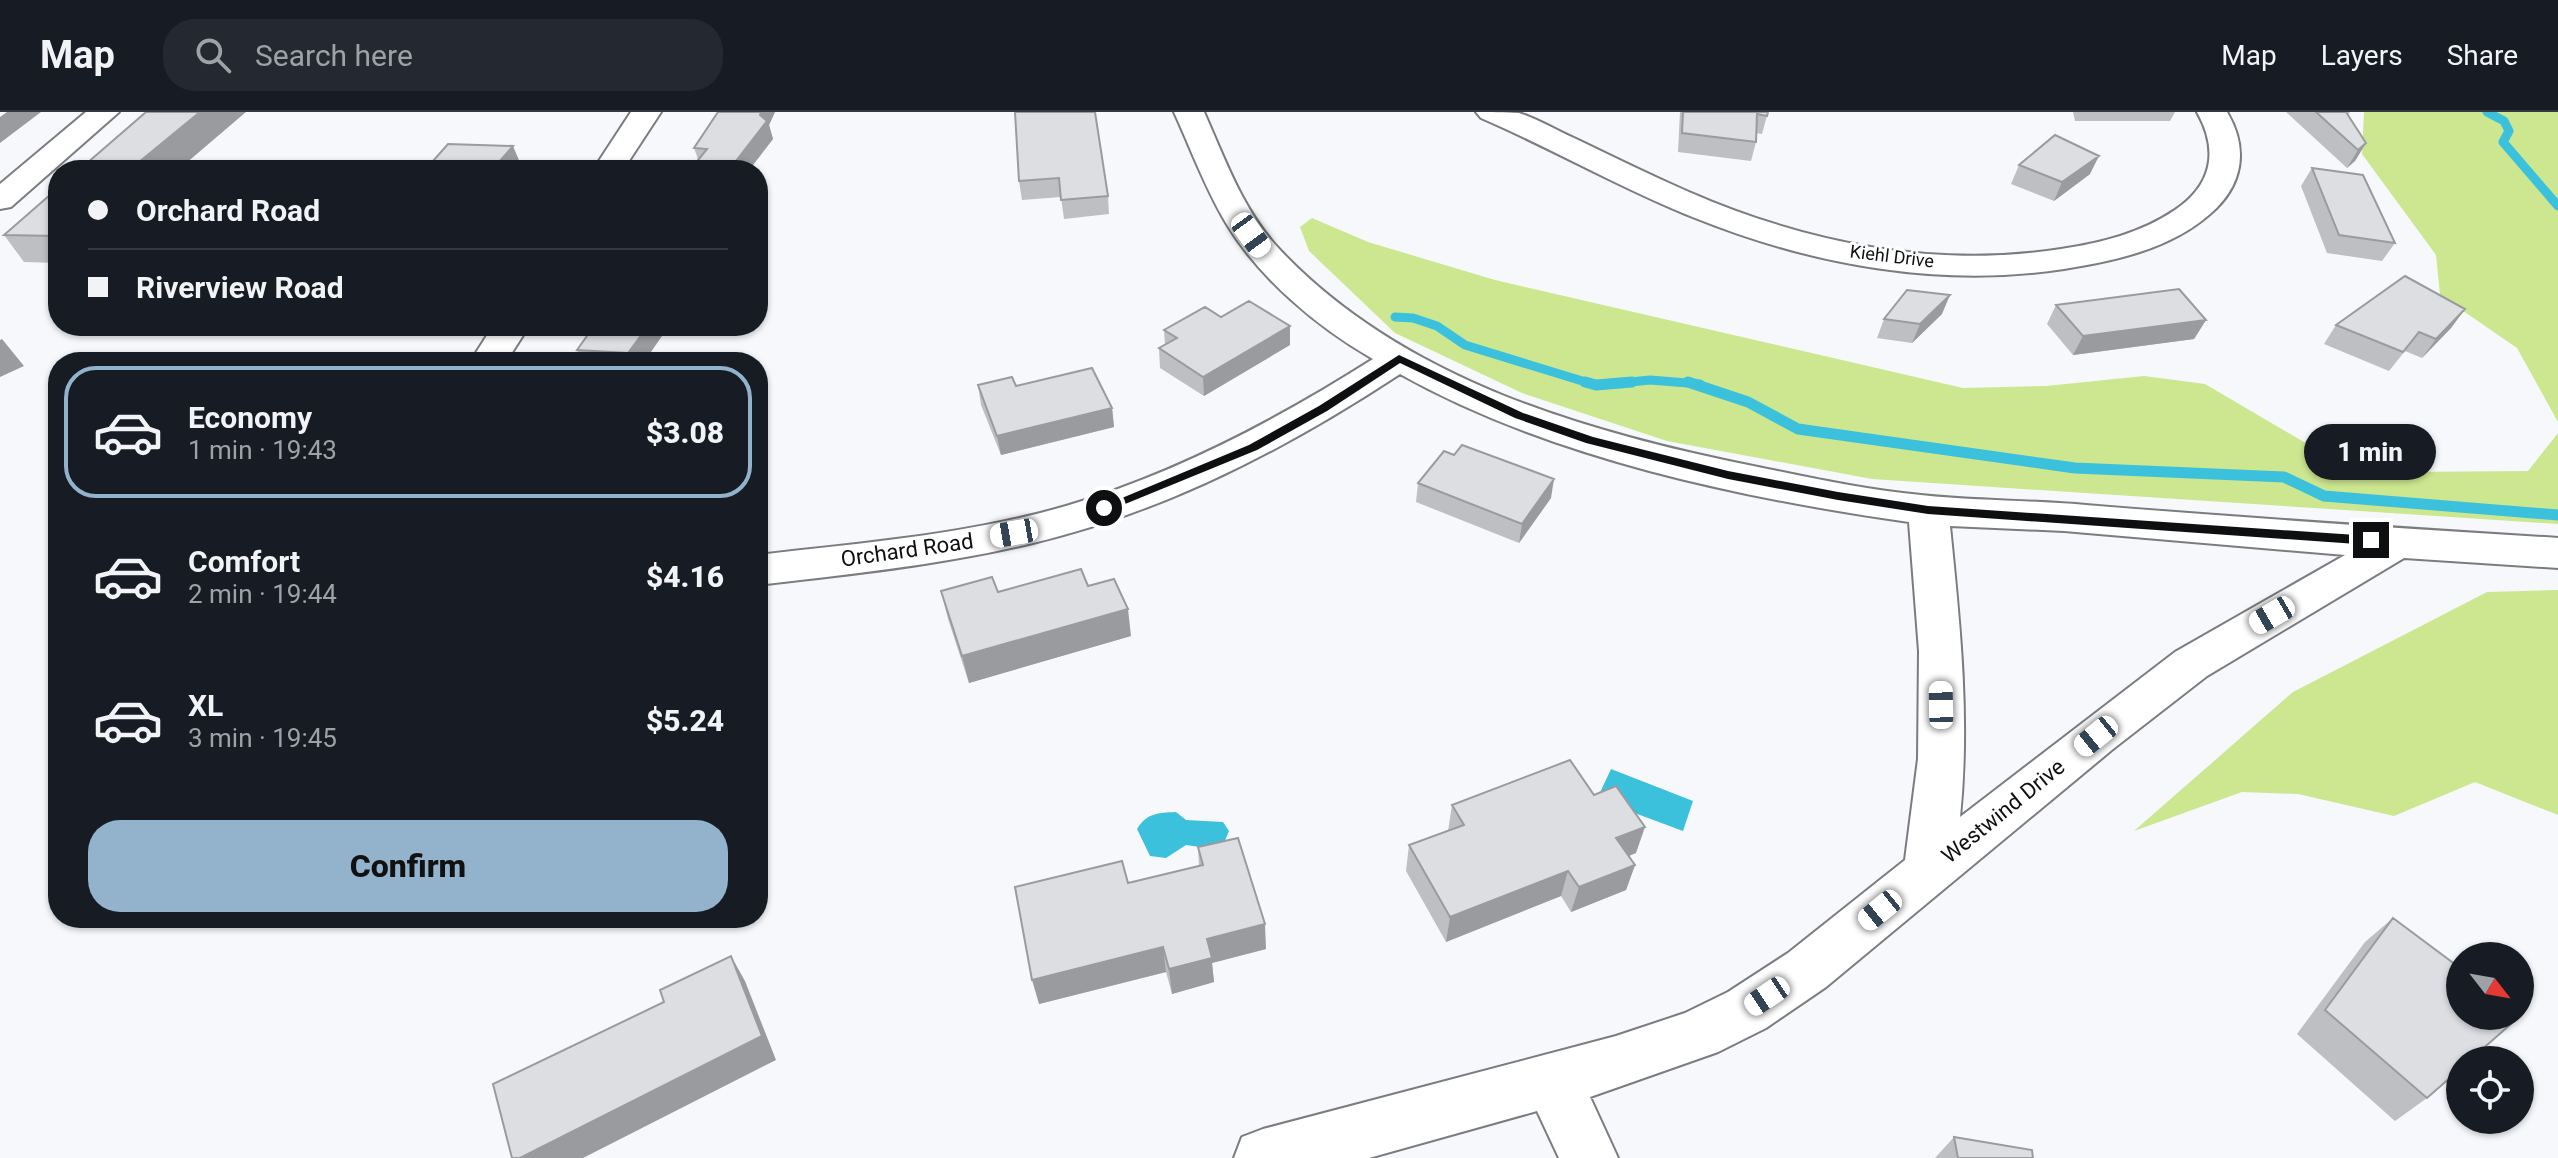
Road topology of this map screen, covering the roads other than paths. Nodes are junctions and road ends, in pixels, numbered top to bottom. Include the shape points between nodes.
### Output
1 (104, 112) edge
2 (646, 112) edge
3 (1189, 112) edge
4 (1491, 112) edge
5 (1560, 112) edge
6 (2212, 112) edge
7 (1528, 129) junction
8 (615, 160) edge
9 (0, 200) edge
10 (1399, 358) junction
11 (1928, 510) junction
12 (2399, 542) junction
13 (2558, 553) edge
14 (768, 569) edge
15 (1929, 871) junction
16 (1552, 1081) junction
17 (1263, 1158) edge
18 (1589, 1158) edge

1 - 9 street
2 - 8 street
3 - 10 street via 1236,214 1266,256 1349,327
4 - 7 street, Kiehl Drive
5 - 7 street
6 - 7 street, Kiehl Drive via 2226,142 2227,164 2212,196 2189,217 2153,237 2115,249 2011,264 1911,261 1785,237 1706,211
10 - 11 street via 1519,415 1590,440 1728,475
10 - 14 street, Orchard Road via 1253,447 1119,503 1014,533
11 - 12 street
11 - 15 street, Westwind Drive via 1941,651 1942,759
12 - 13 street
12 - 15 street, Westwind Drive via 2191,664
15 - 16 street, Westwind Drive via 1807,970 1747,1010 1684,1039
16 - 17 street, Westwind Drive
16 - 18 street

